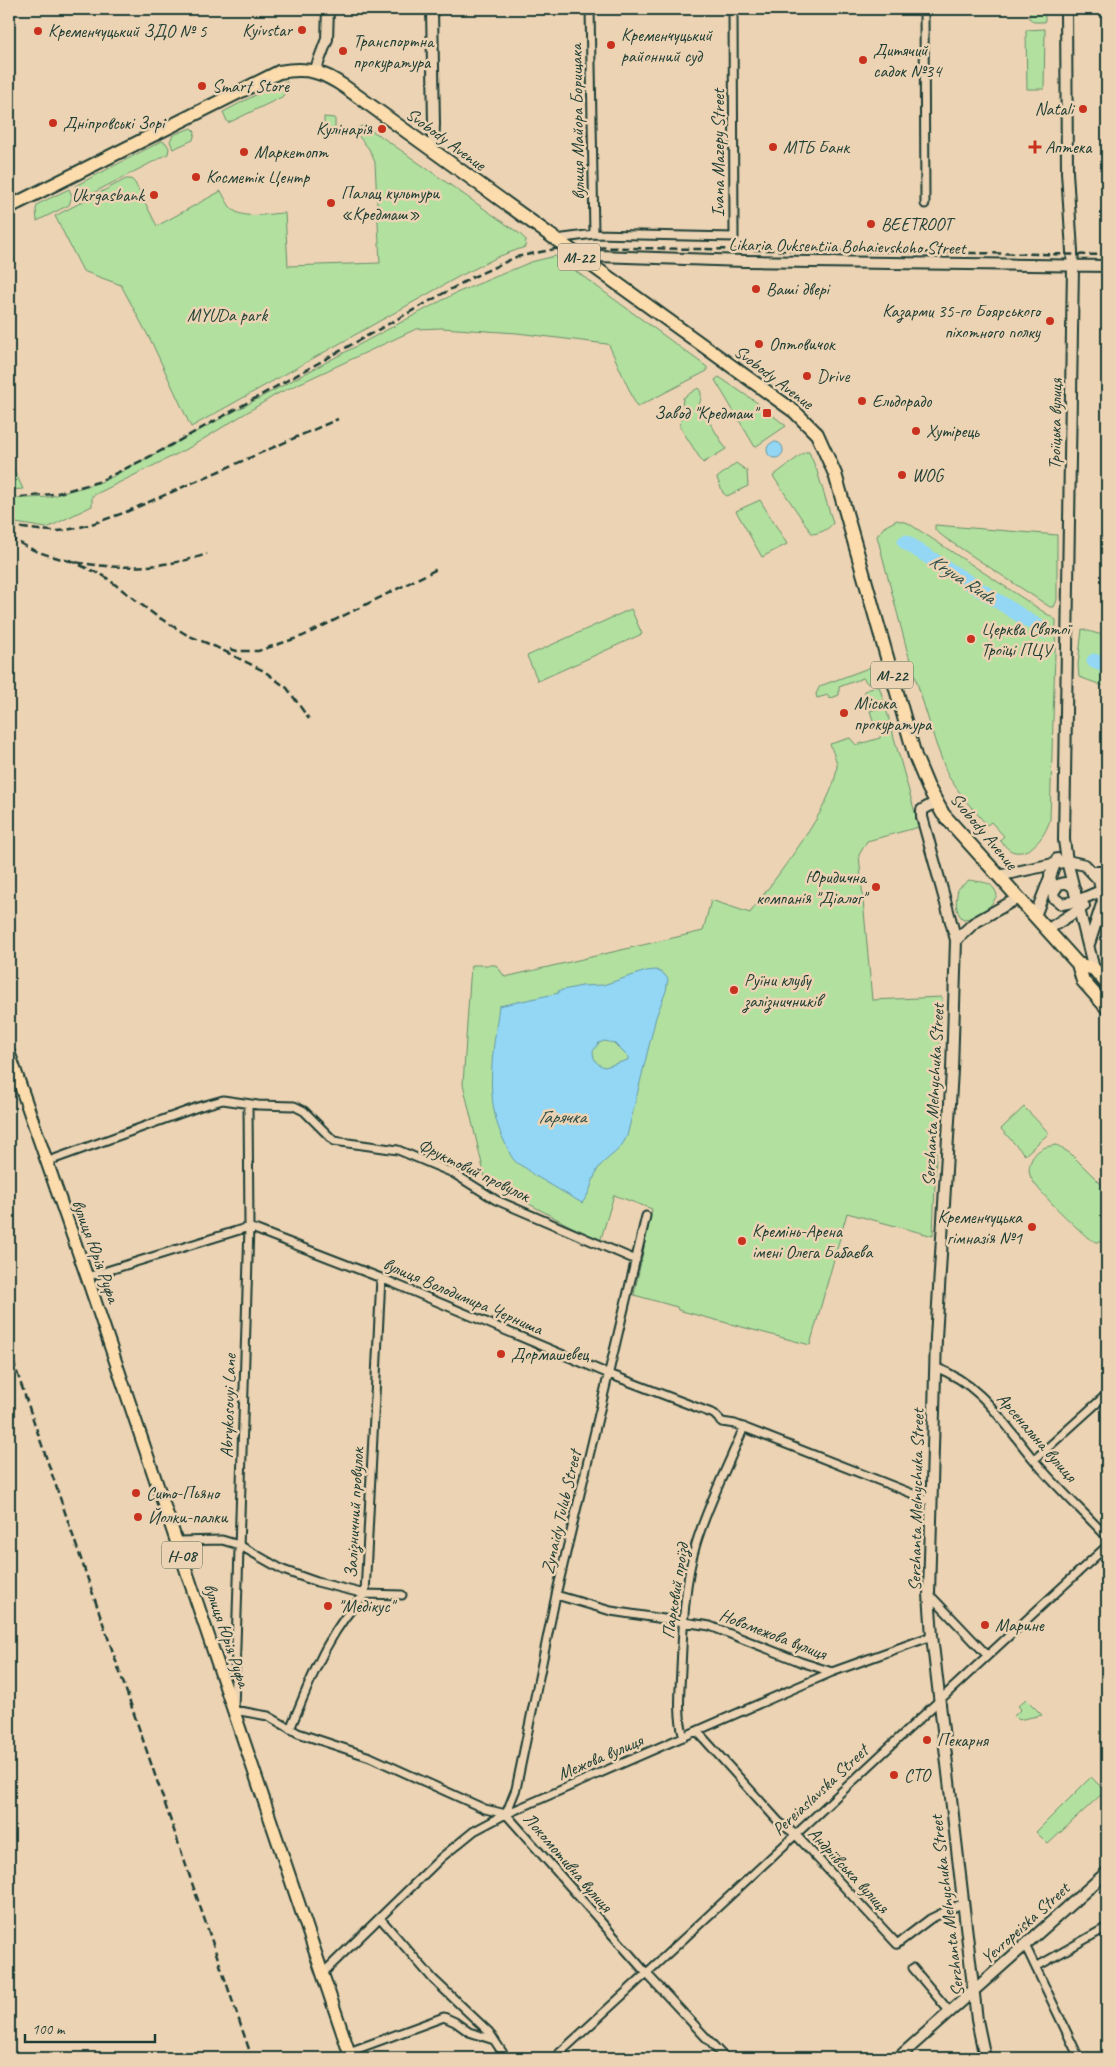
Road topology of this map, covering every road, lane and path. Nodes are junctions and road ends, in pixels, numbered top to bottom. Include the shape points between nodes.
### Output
1 (328, 9) edge
2 (432, 9) edge
3 (590, 9) edge
4 (733, 9) edge
5 (924, 9) edge
6 (1066, 9) edge
7 (315, 71) junction
8 (433, 151) junction
9 (925, 204) dead end
10 (9, 207) edge
11 (594, 234) junction
12 (555, 239) junction
13 (590, 265) junction
14 (1107, 266) edge
15 (1073, 267) junction
16 (936, 802) junction
17 (1064, 840) junction
18 (1067, 861) junction
19 (1055, 863) junction
20 (1093, 872) junction
21 (1107, 872) edge
22 (1050, 874) junction
23 (998, 876) junction
24 (1105, 888) edge
25 (1054, 891) junction
26 (1018, 898) junction
27 (1075, 902) junction
28 (1035, 916) junction
29 (1047, 930) junction
30 (956, 940) junction
31 (1089, 952) junction
32 (1078, 964) junction
33 (1094, 969) junction
34 (1107, 984) edge
35 (1107, 1008) edge
36 (9, 1053) edge
37 (248, 1104) junction
38 (46, 1162) junction
39 (646, 1216) dead end
40 (249, 1227) junction
41 (636, 1260) junction
42 (87, 1276) junction
43 (381, 1278) junction
44 (935, 1367) junction
45 (609, 1374) junction
46 (1107, 1394) edge
47 (744, 1427) junction
48 (1034, 1460) junction
49 (931, 1501) junction
50 (1107, 1537) edge
51 (177, 1541) junction
52 (239, 1544) junction
53 (1107, 1546) edge
54 (365, 1594) junction
55 (929, 1594) junction
56 (402, 1595) dead end
57 (556, 1596) junction
58 (683, 1622) junction
59 (932, 1636) junction
60 (987, 1655) junction
61 (832, 1672) junction
62 (940, 1700) junction
63 (234, 1710) junction
64 (290, 1729) junction
65 (697, 1731) junction
66 (684, 1737) junction
67 (506, 1814) junction
68 (795, 1834) junction
69 (1107, 1872) edge
70 (964, 1903) junction
71 (380, 1918) junction
72 (1107, 1927) edge
73 (1026, 1945) junction
74 (1036, 1967) junction
75 (913, 1968) dead end
76 (322, 1974) junction
77 (647, 1974) junction
78 (974, 1991) junction
79 (950, 2012) junction
80 (494, 2040) junction
81 (350, 2055) edge
82 (506, 2058) edge
83 (554, 2058) edge
84 (725, 2058) edge
85 (898, 2058) edge
86 (984, 2058) edge
87 (1079, 2058) edge

1 - 7 street via 327,39
2 - 8 street
3 - 11 street, вулиця Майора Борищака
4 - 11 street, Ivana Mazepy Street via 734,238
5 - 9 street
6 - 15 street, Троїцька вулиця via 1066,172
7 - 8 highway, Svobody Avenue / М-22 via 338,82
7 - 10 highway, М-22 via 279,72
8 - 12 highway, Svobody Avenue / М-22
11 - 12 street
12 - 13 highway, Svobody Avenue / М-22
13 - 15 street, Likaria Ovksentiia Bohaievskoho Street via 598,256
13 - 16 highway, Svobody Avenue / М-22 via 795,412 816,434 835,474 915,756
14 - 15 street, Likaria Ovksentiia Bohaievskoho Street
15 - 17 street, Троїцька вулиця
16 - 23 highway, Svobody Avenue / М-22
16 - 30 street, Serzhanta Melnychuka Street via 922,810 922,817
17 - 18 street
17 - 19 street
18 - 19 street
18 - 20 street via 1079,863
18 - 27 street
19 - 22 street
19 - 23 street
20 - 21 street
20 - 24 street
22 - 25 street
22 - 28 street
23 - 26 highway, Svobody Avenue / М-22
24 - 27 street
24 - 31 street via 1089,941
25 - 27 street via 1056,901 1062,904
25 - 27 street via 1065,883 1072,886
26 - 28 highway, Svobody Avenue / М-22
26 - 30 street via 974,923
27 - 29 street
27 - 31 street
28 - 29 highway, Svobody Avenue / М-22
29 - 32 highway, Svobody Avenue / М-22
30 - 44 street, Serzhanta Melnychuka Street
31 - 33 street
32 - 33 highway
32 - 35 highway, Svobody Avenue / М-22 via 1083,981
33 - 34 highway
36 - 38 main road, вулиця Юрія Руфа / Н-08
37 - 38 street, Фруктовий провулок via 223,1100 198,1107
37 - 40 street, Abrykosovyi Lane
37 - 41 street, Фруктовий провулок via 294,1106 304,1111 334,1141 398,1150 453,1173 496,1200
38 - 42 main road, вулиця Юрія Руфа / Н-08
39 - 41 street, Zynaidy Tulub Street
40 - 42 street
40 - 43 street, вулиця Володимира Черниша
40 - 52 street, Abrykosovyi Lane
41 - 45 street, Zynaidy Tulub Street
42 - 51 main road, вулиця Юрія Руфа / Н-08
43 - 45 street, вулиця Володимира Черниша
43 - 54 street, Залізничний провулок
44 - 48 street, Арсенальна вулиця via 971,1386 992,1405
44 - 49 street, Serzhanta Melnychuka Street
45 - 47 street, вулиця Володимира Черниша via 714,1414 722,1422
45 - 57 street, Zynaidy Tulub Street
46 - 48 street
47 - 49 street, вулиця Володимира Черниша
47 - 58 street, Парковий проїзд via 696,1544
48 - 50 street, Арсенальна вулиця
49 - 55 street, Serzhanta Melnychuka Street
51 - 52 street via 222,1540
51 - 63 main road, вулиця Юрія Руфа / Н-08
52 - 54 street via 283,1570
52 - 63 street, Abrykosovyi Lane
53 - 60 street, Pereiaslavska Street
54 - 56 street
54 - 64 street, Залізничний провулок via 347,1612 319,1661
55 - 59 street, Serzhanta Melnychuka Street
55 - 60 street
57 - 58 street, Новомежова вулиця via 611,1611
57 - 67 street, Zynaidy Tulub Street via 516,1789
58 - 61 street, Новомежова вулиця via 710,1626
58 - 66 street, Парковий проїзд via 679,1710
59 - 61 street, Межова вулиця
59 - 62 street, Serzhanta Melnychuka Street
60 - 62 street, Pereiaslavska Street
61 - 65 street, Межова вулиця
62 - 68 street, Pereiaslavska Street
62 - 70 street, Serzhanta Melnychuka Street
63 - 64 street, Локомотивна вулиця via 268,1716
63 - 76 main road, вулиця Юрія Руфа / Н-08
64 - 67 street, Локомотивна вулиця via 370,1757 485,1809
65 - 66 street, Межова вулиця
65 - 68 street, Андріївська вулиця via 780,1822
66 - 67 street, Межова вулиця
67 - 71 street, Межова вулиця via 474,1832 442,1857
67 - 77 street, Локомотивна вулиця
68 - 70 street, Андріївська вулиця via 897,1944 930,1919
68 - 77 street, Pereiaslavska Street
69 - 73 street, Yevropeiska Street
70 - 78 street, Serzhanta Melnychuka Street
71 - 76 street, Межова вулиця
71 - 80 street via 433,1979
72 - 74 street
73 - 74 street
73 - 78 street, Yevropeiska Street
74 - 87 street
75 - 79 street
76 - 81 main road, вулиця Юрія Руфа / Н-08
77 - 83 street, Pereiaslavska Street
77 - 84 street, Локомотивна вулиця
78 - 79 street, Yevropeiska Street
78 - 86 street, Serzhanta Melnychuka Street
79 - 85 street, Yevropeiska Street
80 - 81 street via 469,2032 444,2017
80 - 82 street

